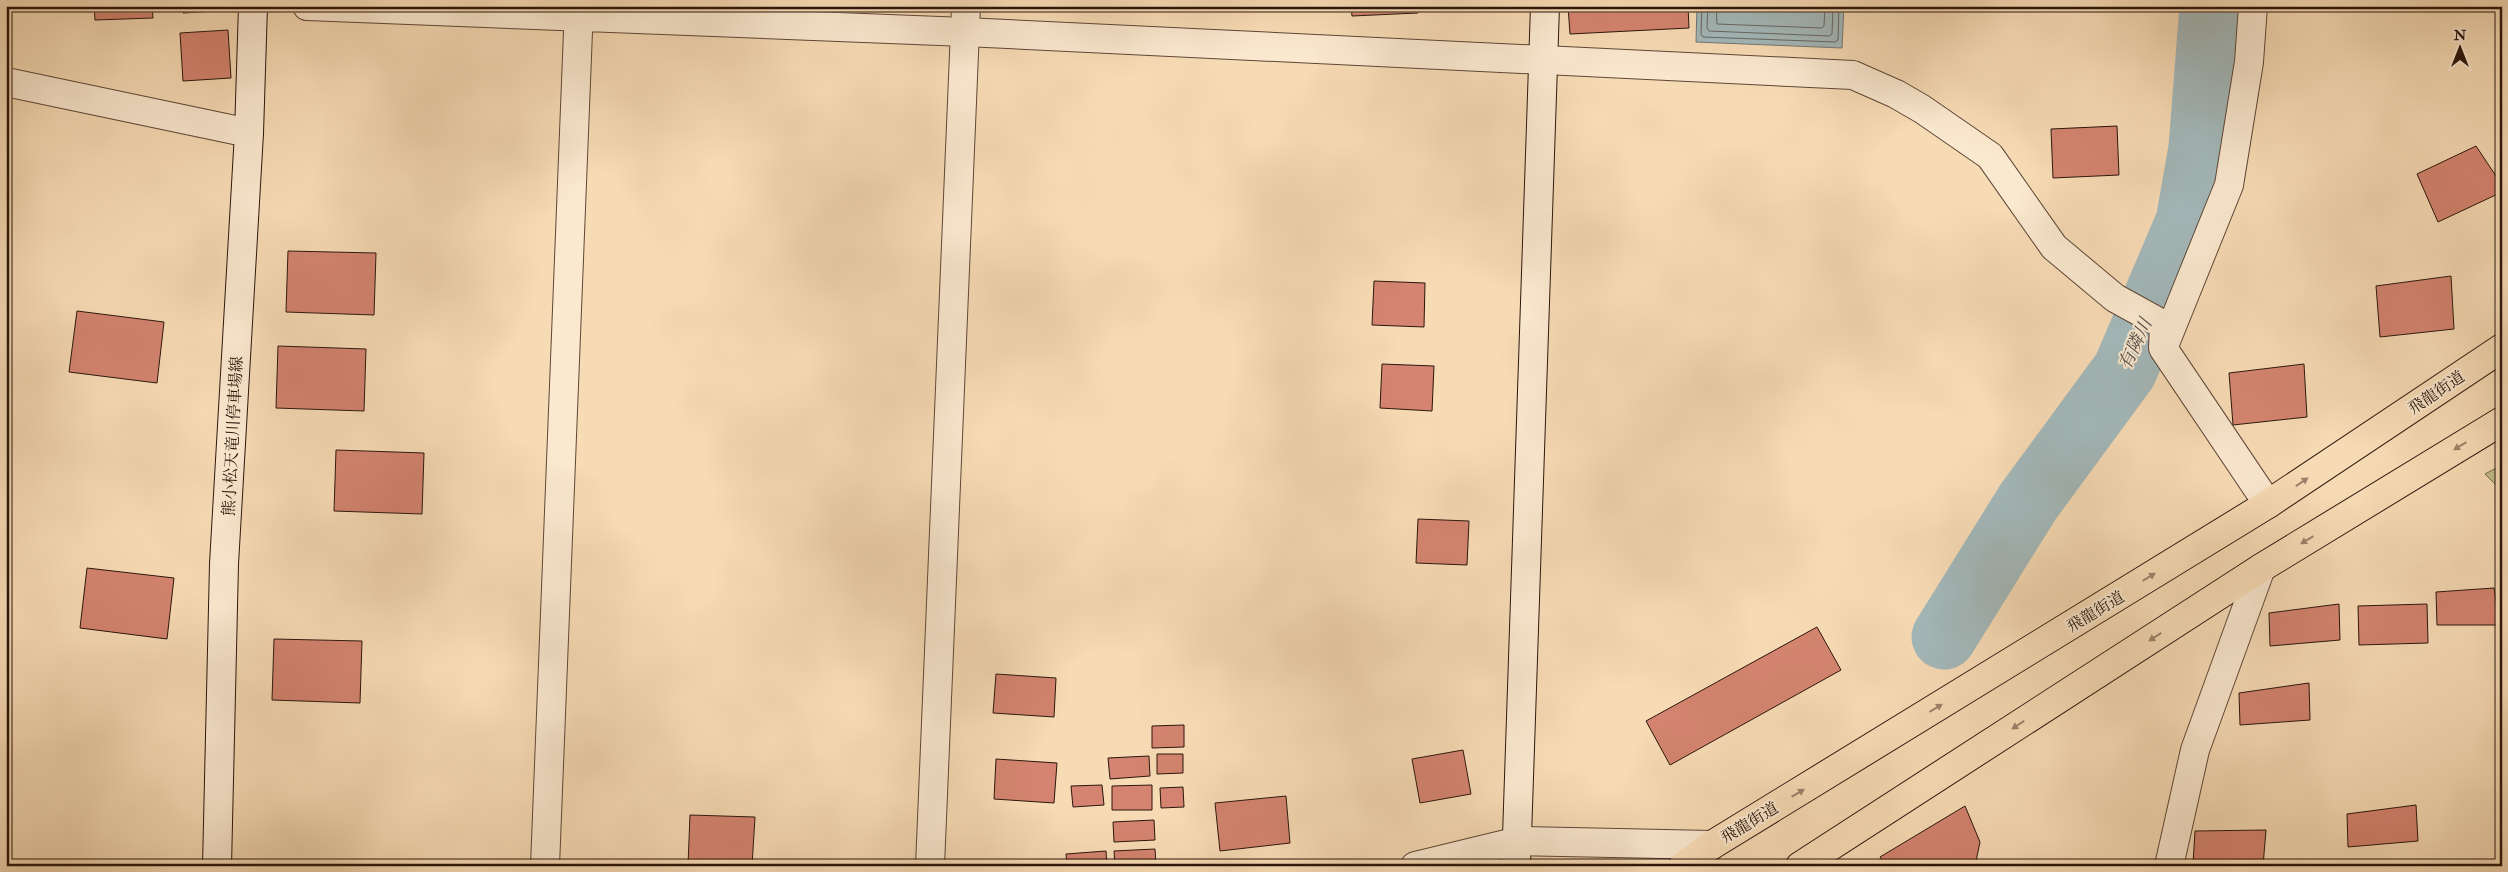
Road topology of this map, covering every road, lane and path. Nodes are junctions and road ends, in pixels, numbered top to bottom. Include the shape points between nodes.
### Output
1 (253, 6) edge
2 (307, 6) edge
3 (1545, 6) edge
4 (2253, 6) edge
5 (579, 11) edge
6 (965, 19) edge
7 (1543, 58) junction
8 (6, 82) edge
9 (249, 133) junction
10 (2164, 336) junction
11 (2502, 348) edge
12 (2502, 421) edge
13 (2268, 504) junction
14 (2261, 568) junction
15 (1712, 845) junction
16 (1517, 853) edge
17 (218, 866) edge
18 (545, 866) edge
19 (930, 866) edge
20 (1415, 866) edge
21 (1683, 866) edge
22 (1800, 866) edge
23 (2169, 866) edge

1 - 9 street, 熊小松天竜川停車場線
2 - 5 street
3 - 7 street
4 - 10 street via 2249,62 2229,185
5 - 6 street
5 - 18 street
6 - 7 street
6 - 19 street
7 - 10 street via 1853,75 1905,99 1990,156 2054,247
7 - 16 street
8 - 9 street
9 - 17 street, 熊小松天竜川停車場線 via 224,564
10 - 13 street
13 -> 11 highway, 飛龍街道
12 -> 14 highway
15 -> 13 highway, 飛龍街道
14 -> 22 highway
14 - 23 street via 2195,750
15 - 16 street
15 - 21 highway, 飛龍街道
16 - 20 street

